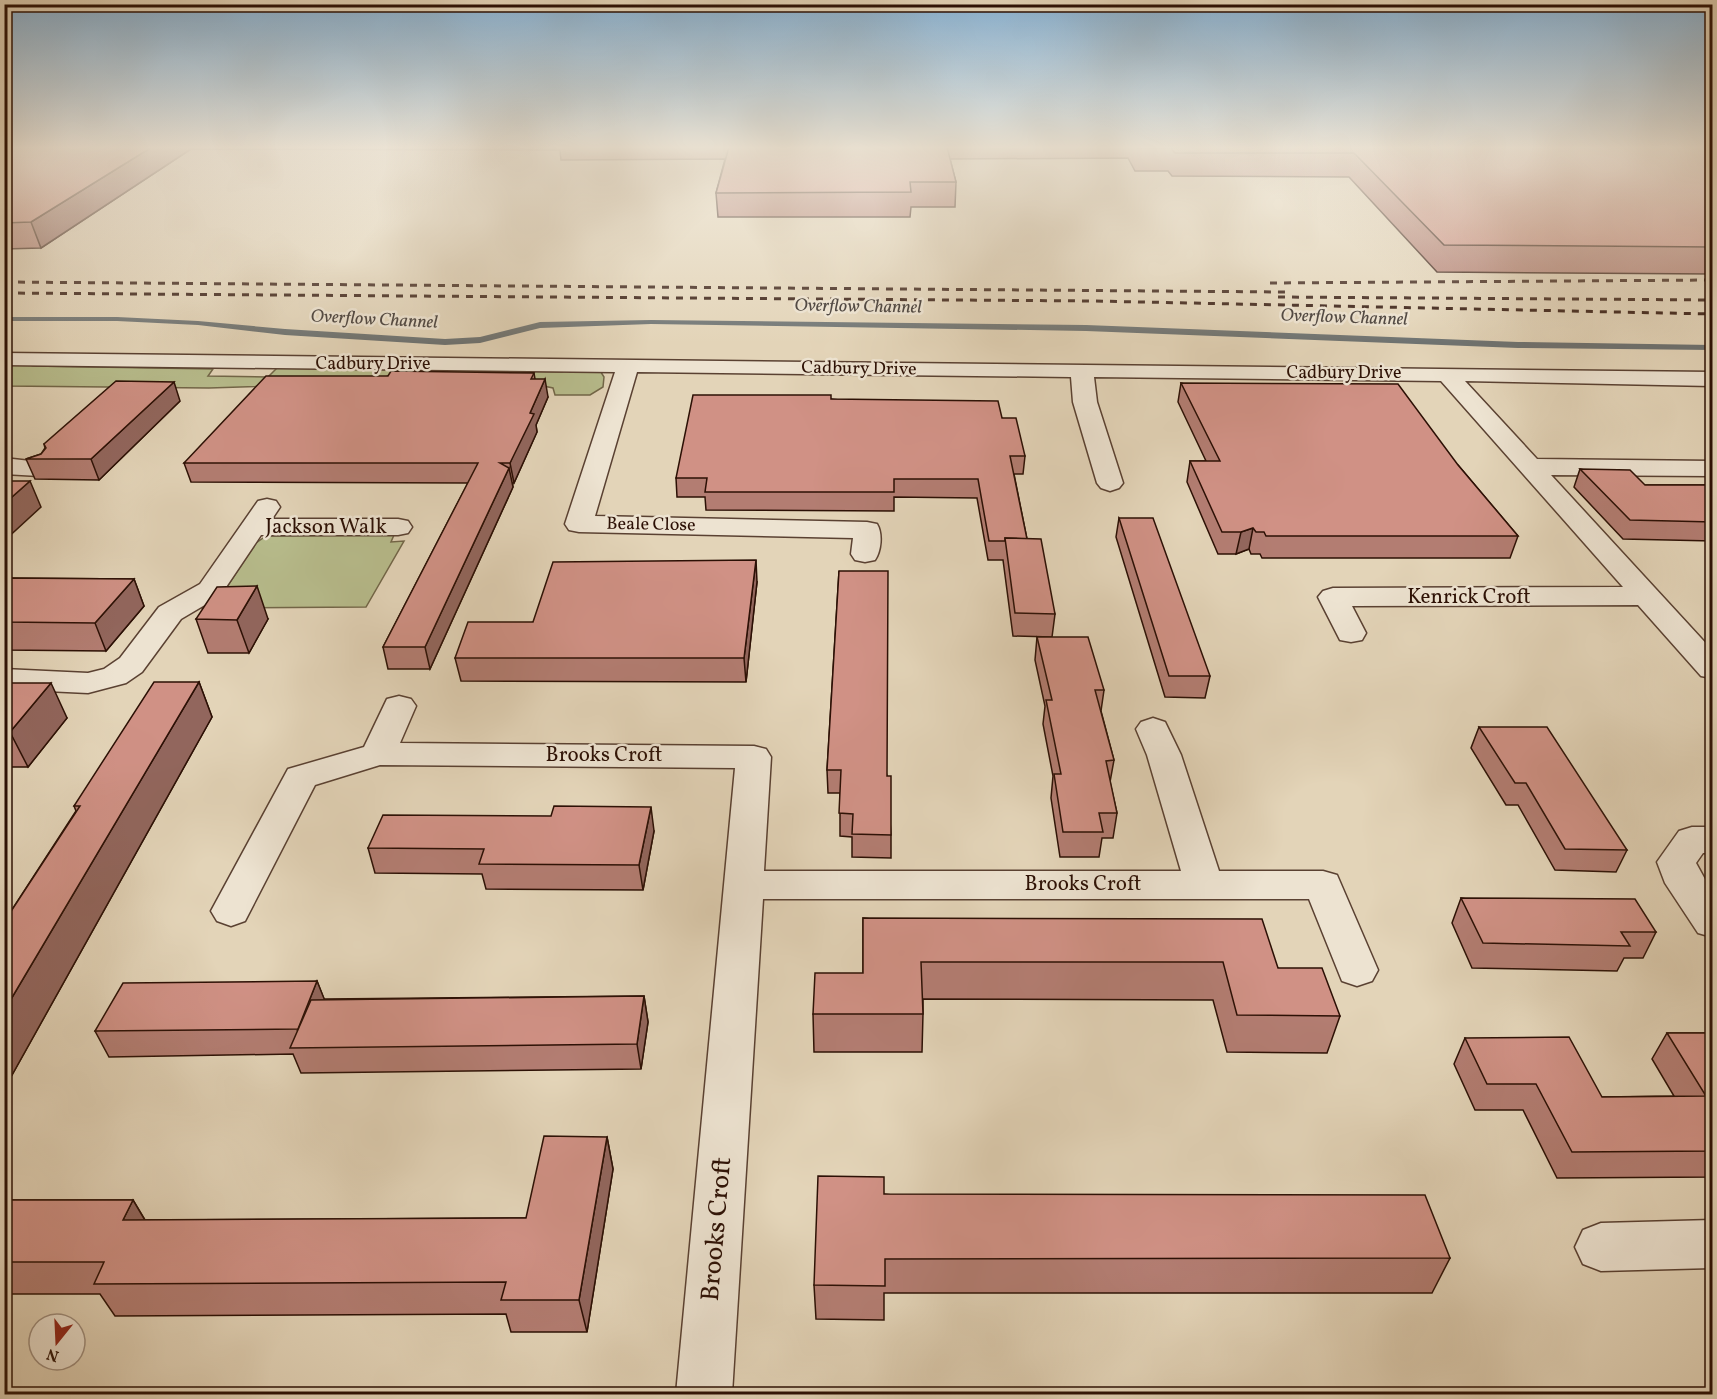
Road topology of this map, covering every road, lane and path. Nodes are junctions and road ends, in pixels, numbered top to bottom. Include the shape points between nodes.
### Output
1 (4, 359) edge
2 (628, 365) junction
3 (1082, 371) junction
4 (1447, 374) junction
5 (1713, 379) edge
6 (4, 466) edge
7 (1532, 466) junction
8 (39, 468) edge
9 (1713, 468) edge
10 (1110, 483) dead end
11 (398, 527) dead end
12 (865, 554) dead end
13 (1646, 596) junction
14 (1351, 633) dead end
15 (1713, 669) edge
16 (4, 679) edge
17 (399, 706) dead end
18 (1153, 729) dead end
19 (378, 754) junction
20 (1713, 840) edge
21 (1204, 884) junction
22 (746, 885) junction
23 (231, 911) dead end
24 (1713, 922) edge
25 (1357, 970) dead end
26 (1713, 1244) edge
27 (1601, 1247) dead end
28 (704, 1395) edge

1 - 2 street, Cadbury Drive
2 - 3 street, Cadbury Drive
2 - 12 street, Beale Close via 579,524 867,530
3 - 4 street, Cadbury Drive
3 - 10 street via 1084,402
4 - 5 street, Cadbury Drive
4 - 7 street
6 - 8 street
7 - 9 street
7 - 13 street
11 - 16 street, Jackson Walk via 261,517 210,590 171,613 131,665 115,676 88,683
13 - 14 street, Kenrick Croft via 1333,597
13 - 15 street
17 - 19 street
18 - 21 street
19 - 22 street, Brooks Croft via 754,757
19 - 23 street via 301,777
20 - 24 street via 1692,840 1676,862 1685,883
21 - 22 street, Brooks Croft
21 - 25 street, Brooks Croft via 1323,885
22 - 28 street, Brooks Croft
26 - 27 street

